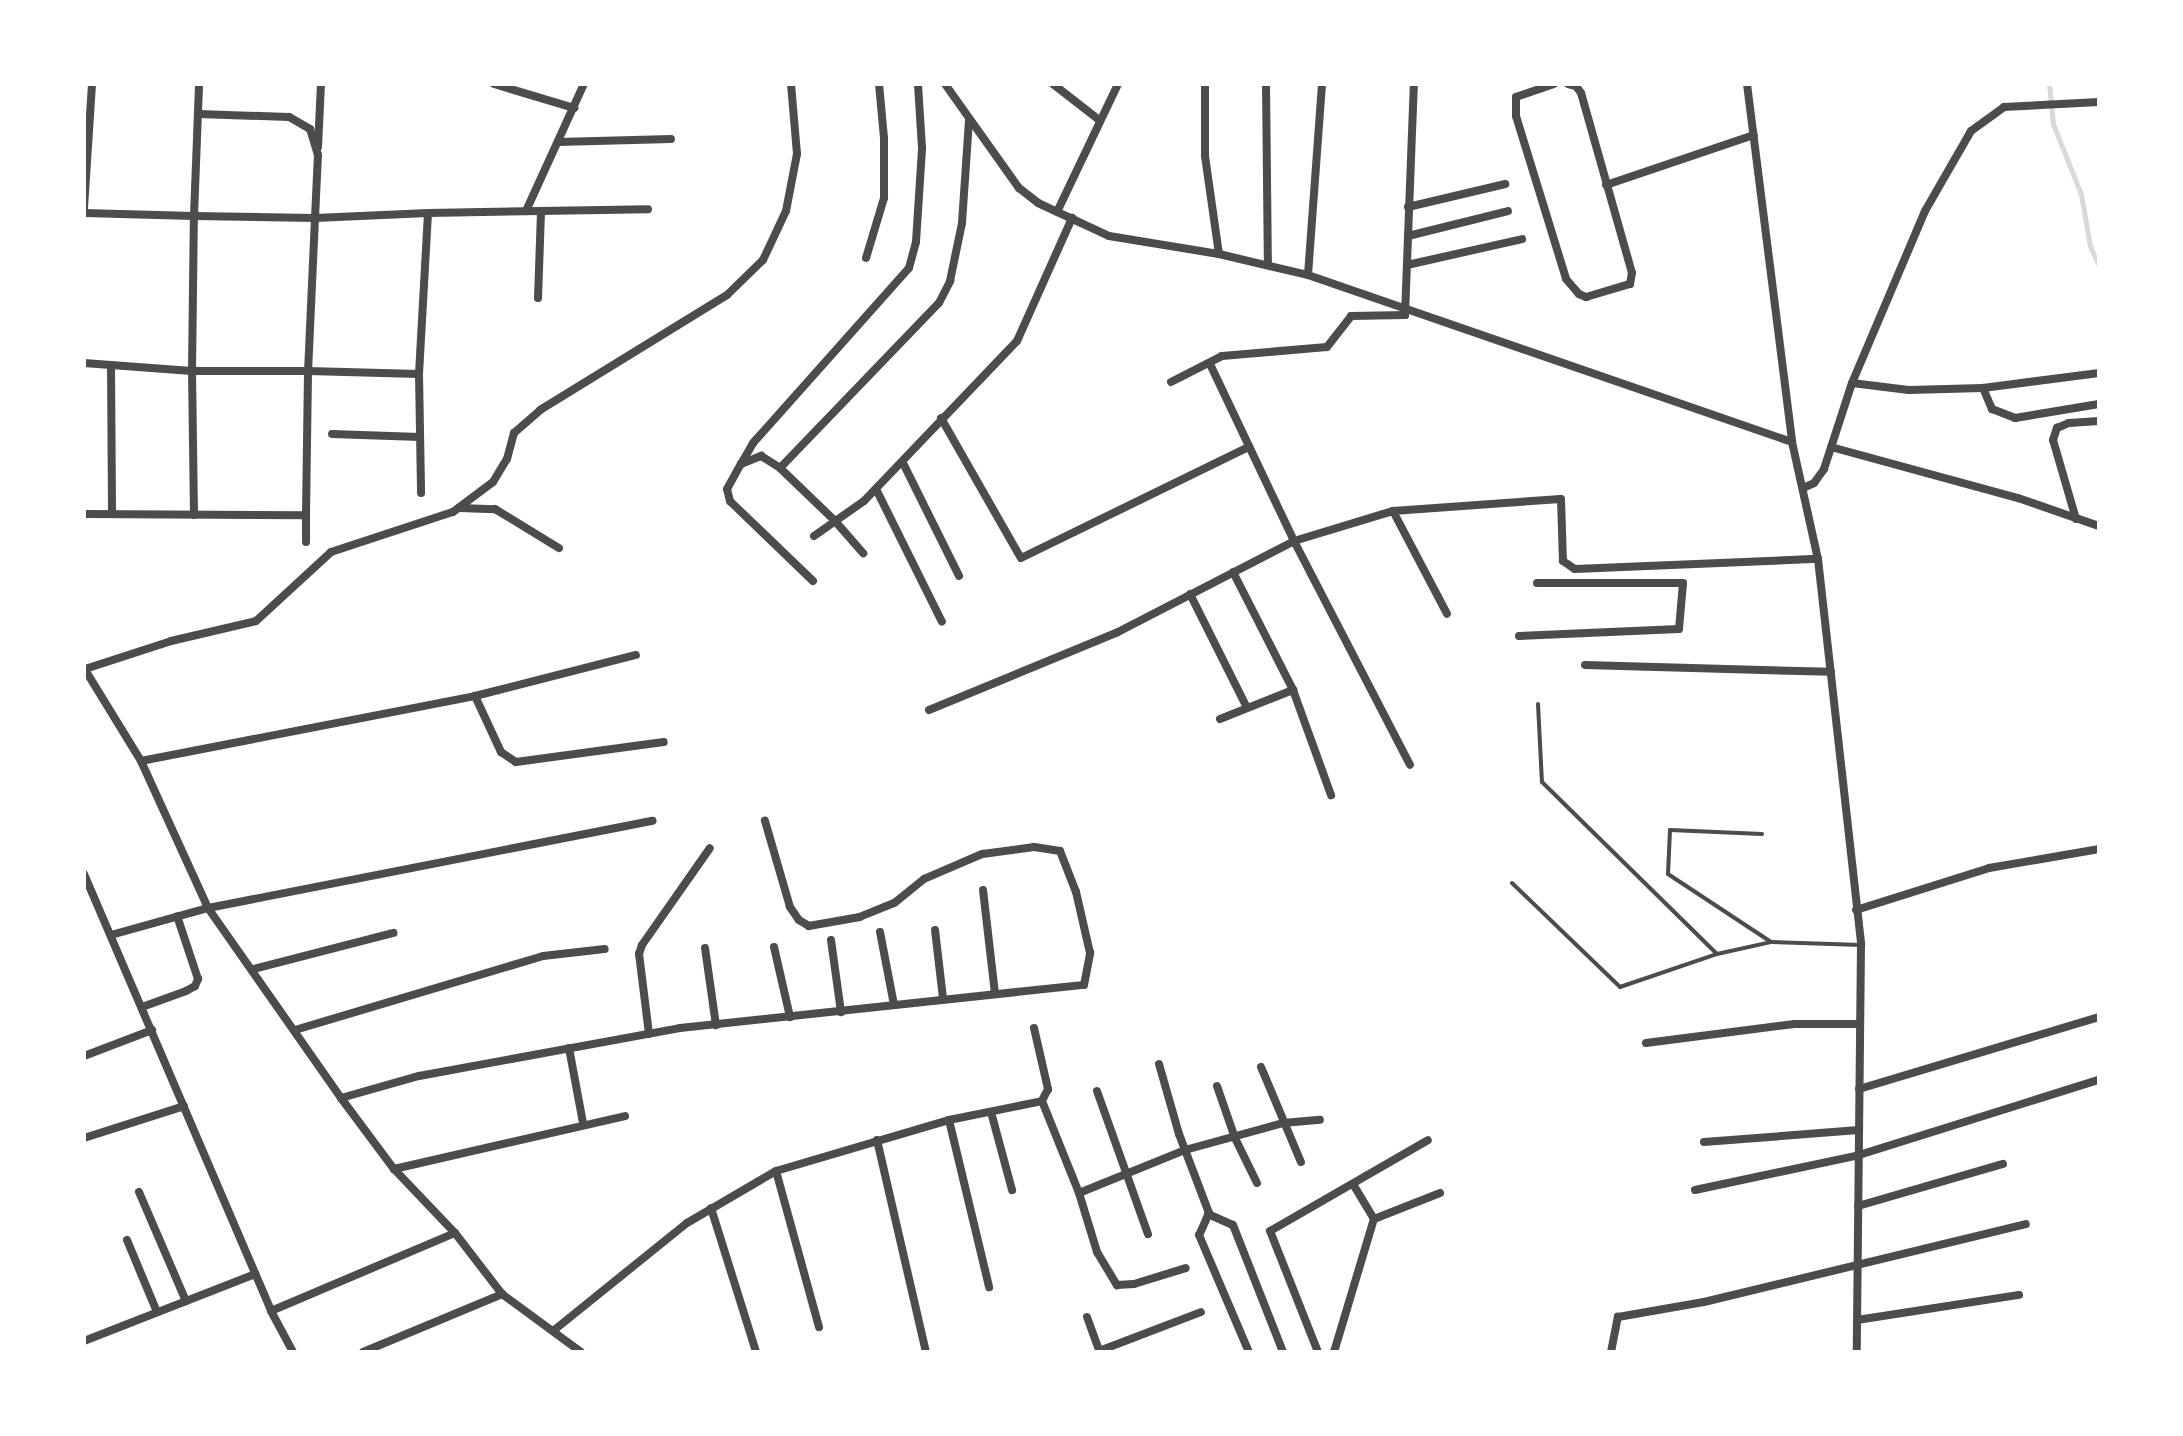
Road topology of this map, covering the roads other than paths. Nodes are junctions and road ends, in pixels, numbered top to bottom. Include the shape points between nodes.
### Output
1 (92, 84) edge
2 (199, 84) edge
3 (321, 84) edge
4 (494, 84) edge
5 (584, 84) edge
6 (791, 84) edge
7 (879, 84) edge
8 (918, 84) edge
9 (945, 84) edge
10 (1053, 84) edge
11 (1118, 84) edge
12 (1205, 84) edge
13 (1266, 84) edge
14 (1322, 84) edge
15 (1414, 84) edge
16 (1554, 84) edge
17 (1568, 84) edge
18 (1747, 84) edge
19 (2099, 102) edge
20 (574, 108) junction
21 (198, 114) junction
22 (969, 118) junction
23 (1099, 120) junction
24 (1754, 135) junction
25 (671, 139) dead end
26 (558, 142) junction
27 (318, 155) junction
28 (1505, 184) dead end
29 (1606, 185) junction
30 (1408, 207) junction
31 (648, 209) dead end
32 (84, 210) edge
33 (526, 211) junction
34 (541, 211) junction
35 (1508, 211) dead end
36 (1057, 212) junction
37 (428, 213) junction
38 (194, 216) junction
39 (315, 218) junction
40 (1072, 218) junction
41 (1408, 236) junction
42 (1522, 239) dead end
43 (1219, 254) junction
44 (866, 258) dead end
45 (1268, 265) junction
46 (1407, 265) junction
47 (1308, 275) junction
48 (538, 298) dead end
49 (1406, 309) junction
50 (84, 363) edge
51 (1210, 364) junction
52 (111, 365) junction
53 (192, 371) junction
54 (308, 371) junction
55 (2099, 373) edge
56 (419, 374) junction
57 (1171, 382) dead end
58 (1852, 383) junction
59 (1983, 388) junction
60 (2099, 404) edge
61 (941, 418) junction
62 (2099, 421) edge
63 (332, 434) dead end
64 (420, 437) junction
65 (1792, 442) junction
66 (1249, 447) junction
67 (1831, 447) junction
68 (903, 463) junction
69 (741, 464) junction
70 (780, 468) junction
71 (1803, 488) junction
72 (876, 489) junction
73 (421, 493) dead end
74 (459, 508) junction
75 (1393, 511) junction
76 (84, 514) edge
77 (112, 514) junction
78 (194, 515) junction
79 (306, 515) junction
80 (2076, 519) junction
81 (835, 521) junction
82 (2099, 526) edge
83 (814, 536) dead end
84 (1294, 541) junction
85 (306, 542) dead end
86 (559, 548) dead end
87 (863, 553) dead end
88 (1818, 559) junction
89 (1688, 565) junction
90 (1233, 572) junction
91 (959, 576) dead end
92 (813, 581) dead end
93 (1537, 583) dead end
94 (1683, 583) junction
95 (1190, 594) junction
96 (1447, 614) dead end
97 (942, 622) dead end
98 (1519, 636) dead end
99 (636, 655) dead end
100 (1585, 665) dead end
101 (84, 668) edge
102 (1831, 672) junction
103 (1293, 690) junction
104 (475, 696) junction
105 (1538, 704) dead end
106 (1246, 706) junction
107 (929, 710) dead end
108 (1220, 719) dead end
109 (664, 742) dead end
110 (141, 761) junction
111 (1410, 765) dead end
112 (1331, 795) dead end
113 (653, 821) dead end
114 (765, 821) dead end
115 (1762, 834) dead end
116 (710, 848) dead end
117 (2099, 849) edge
118 (84, 874) edge
119 (1512, 883) dead end
120 (983, 890) dead end
121 (208, 908) junction
122 (1856, 910) junction
123 (177, 916) junction
124 (935, 930) dead end
125 (880, 932) dead end
126 (393, 933) dead end
127 (111, 935) junction
128 (831, 940) dead end
129 (1771, 942) junction
130 (1861, 945) junction
131 (774, 947) dead end
132 (705, 948) dead end
133 (605, 949) dead end
134 (1717, 954) junction
135 (254, 969) junction
136 (995, 993) junction
137 (943, 998) junction
138 (894, 1005) junction
139 (142, 1007) junction
140 (841, 1012) junction
141 (790, 1017) junction
142 (2099, 1017) edge
143 (1860, 1024) junction
144 (716, 1025) junction
145 (1034, 1028) dead end
146 (152, 1030) junction
147 (295, 1030) junction
148 (649, 1034) junction
149 (1646, 1043) dead end
150 (569, 1048) junction
151 (84, 1056) edge
152 (1159, 1064) dead end
153 (1261, 1067) dead end
154 (2099, 1080) edge
155 (1217, 1086) dead end
156 (1859, 1089) junction
157 (1097, 1091) dead end
158 (341, 1098) junction
159 (1042, 1101) junction
160 (184, 1106) junction
161 (991, 1112) junction
162 (625, 1116) dead end
163 (949, 1120) junction
164 (1320, 1120) dead end
165 (583, 1123) junction
166 (1283, 1123) junction
167 (1859, 1130) junction
168 (84, 1138) edge
169 (1235, 1138) junction
170 (877, 1140) junction
171 (1428, 1140) dead end
172 (1704, 1142) dead end
173 (1185, 1150) junction
174 (1859, 1155) junction
175 (1301, 1162) dead end
176 (2003, 1164) dead end
177 (394, 1169) junction
178 (776, 1171) junction
179 (1128, 1173) junction
180 (1257, 1183) dead end
181 (1353, 1184) junction
182 (1012, 1190) dead end
183 (1695, 1190) dead end
184 (139, 1192) dead end
185 (1079, 1193) junction
186 (1440, 1193) dead end
187 (1858, 1206) junction
188 (711, 1208) junction
189 (1208, 1214) junction
190 (1374, 1219) junction
191 (2026, 1224) dead end
192 (455, 1233) junction
193 (1148, 1234) dead end
194 (127, 1240) dead end
195 (1859, 1263) junction
196 (1186, 1268) dead end
197 (255, 1274) junction
198 (989, 1287) dead end
199 (502, 1294) junction
200 (2019, 1295) dead end
201 (186, 1301) junction
202 (271, 1311) junction
203 (157, 1312) junction
204 (1201, 1312) dead end
205 (1087, 1317) dead end
206 (1857, 1320) junction
207 (819, 1327) dead end
208 (553, 1331) junction
209 (84, 1341) edge
210 (1100, 1351) edge
211 (293, 1352) edge
212 (363, 1352) edge
213 (581, 1352) edge
214 (756, 1352) edge
215 (926, 1352) edge
216 (1249, 1352) edge
217 (1283, 1352) edge
218 (1318, 1352) edge
219 (1334, 1352) edge
220 (1611, 1352) edge
221 (1857, 1352) edge

1 - 32 street
2 - 21 street
3 - 27 street
4 - 20 street
5 - 20 street
6 - 74 street via 797,154 786,211 763,260 727,295 540,410 514,433 493,482
7 - 44 street via 884,198
8 - 69 street via 922,148 916,242 909,268 753,443
9 - 22 street
10 - 23 street
11 - 23 street
12 - 43 street via 1205,156
13 - 45 street
14 - 47 street
15 - 30 street
16 - 29 street via 1516,97 1516,116 1566,279 1586,297 1632,279
17 - 29 street via 1581,93
18 - 24 street
19 - 58 street via 2004,107 1971,131 1925,211
20 - 26 street
21 - 27 street via 289,117 310,129
21 - 38 street
22 - 36 street via 1019,188
22 - 70 street via 962,223 950,281 939,303
23 - 36 street
24 - 29 street
24 - 65 street
25 - 26 street
26 - 33 street
27 - 39 street
28 - 30 street
30 - 41 street
31 - 34 street
32 - 38 street
33 - 34 street
33 - 37 street
34 - 48 street
35 - 41 street
36 - 40 street
37 - 39 street
37 - 56 street
38 - 39 street
38 - 53 street
39 - 54 street
40 - 43 street via 1109,236
40 - 61 street via 1017,341
41 - 46 street
42 - 46 street
43 - 45 street
45 - 47 street
46 - 49 street
47 - 49 street
49 - 51 street via 1405,315 1351,316 1327,347 1256,351 1222,356
49 - 65 street
50 - 52 street
51 - 57 street
51 - 66 street
52 - 53 street
52 - 77 street
53 - 54 street
53 - 78 street
54 - 56 street
54 - 79 street
55 - 59 street
56 - 64 street
58 - 59 street via 1909,390
58 - 67 street
59 - 60 street via 1992,409 2015,418
61 - 66 street via 1021,558
61 - 68 street
62 - 80 street via 2069,423 2057,428 2053,440
63 - 64 street
64 - 73 street
65 - 71 street
66 - 84 street
67 - 71 street via 1820,477
67 - 80 street
68 - 72 street
68 - 91 street
69 - 70 street via 761,456
69 - 92 street via 727,489 730,501
70 - 81 street
71 - 88 street
72 - 81 street
72 - 97 street
74 - 86 street via 495,509
74 - 101 street via 331,552 256,621
75 - 84 street
75 - 89 street via 1561,499 1563,561 1568,566
75 - 96 street
76 - 77 street
77 - 78 street
78 - 79 street
79 - 85 street
80 - 82 street
81 - 83 street
81 - 87 street
84 - 90 street
84 - 111 street
88 - 89 street
88 - 102 street
89 - 94 street
90 - 95 street
90 - 103 street
93 - 94 street
94 - 98 street via 1679,629
95 - 106 street
95 - 107 street via 1118,632
99 - 104 street
100 - 102 street
101 - 110 street
102 - 122 street
103 - 106 street
103 - 112 street
104 - 109 street via 501,752 516,762
104 - 110 street
105 - 134 lane via 1542,782
106 - 108 street
110 - 121 street
113 - 121 street
114 - 136 street via 790,907 809,926 860,917 894,903 924,879 982,854 1034,847 1060,851 1090,953 1084,985
115 - 129 lane via 1670,830 1668,874
116 - 148 street via 639,954
117 - 122 street via 1989,868
118 - 127 street
119 - 134 lane via 1620,987
120 - 136 street
121 - 123 street
121 - 135 street
122 - 130 street
123 - 127 street
123 - 139 street via 198,979 186,991
124 - 137 street
125 - 138 street
126 - 135 street
127 - 139 street
128 - 140 street
129 - 130 lane
129 - 134 lane
130 - 143 street
131 - 141 street
132 - 144 street
133 - 147 street via 543,956
135 - 147 street
136 - 137 street
137 - 138 street
138 - 140 street
139 - 146 street
140 - 141 street
141 - 144 street
142 - 156 street
143 - 149 street via 1795,1024
143 - 156 street
144 - 148 street
145 - 159 street via 1048,1089
146 - 151 street
146 - 160 street
147 - 158 street
148 - 150 street
150 - 158 street via 419,1076
150 - 165 street
152 - 173 street
153 - 166 street
154 - 174 street
155 - 169 street
156 - 167 street
157 - 179 street
158 - 177 street
159 - 161 street
159 - 185 street
160 - 168 street
160 - 197 street
161 - 163 street
161 - 182 street
162 - 165 street
163 - 170 street
163 - 198 street
164 - 166 street
165 - 177 street
166 - 169 street
166 - 175 street
167 - 172 street
167 - 174 street
169 - 173 street
169 - 180 street
170 - 178 street
170 - 215 street
171 - 181 street
173 - 179 street
173 - 189 street
174 - 183 street
174 - 187 street
176 - 187 street
177 - 192 street
178 - 188 street
178 - 207 street
179 - 185 street
179 - 193 street
181 - 190 street
181 - 218 street via 1270,1231
184 - 201 street
185 - 196 street via 1097,1252 1117,1285
186 - 190 street
187 - 195 street
188 - 208 street
188 - 214 street
189 - 216 street via 1199,1235
189 - 217 street via 1233,1225
190 - 219 street
191 - 195 street
192 - 199 street
192 - 202 street
194 - 203 street
195 - 206 street
195 - 220 street via 1704,1302 1618,1317
197 - 201 street
197 - 202 street
199 - 208 street
199 - 212 street
200 - 206 street
201 - 203 street
202 - 211 street
203 - 209 street
204 - 210 street
205 - 210 street
206 - 221 street
208 - 213 street

